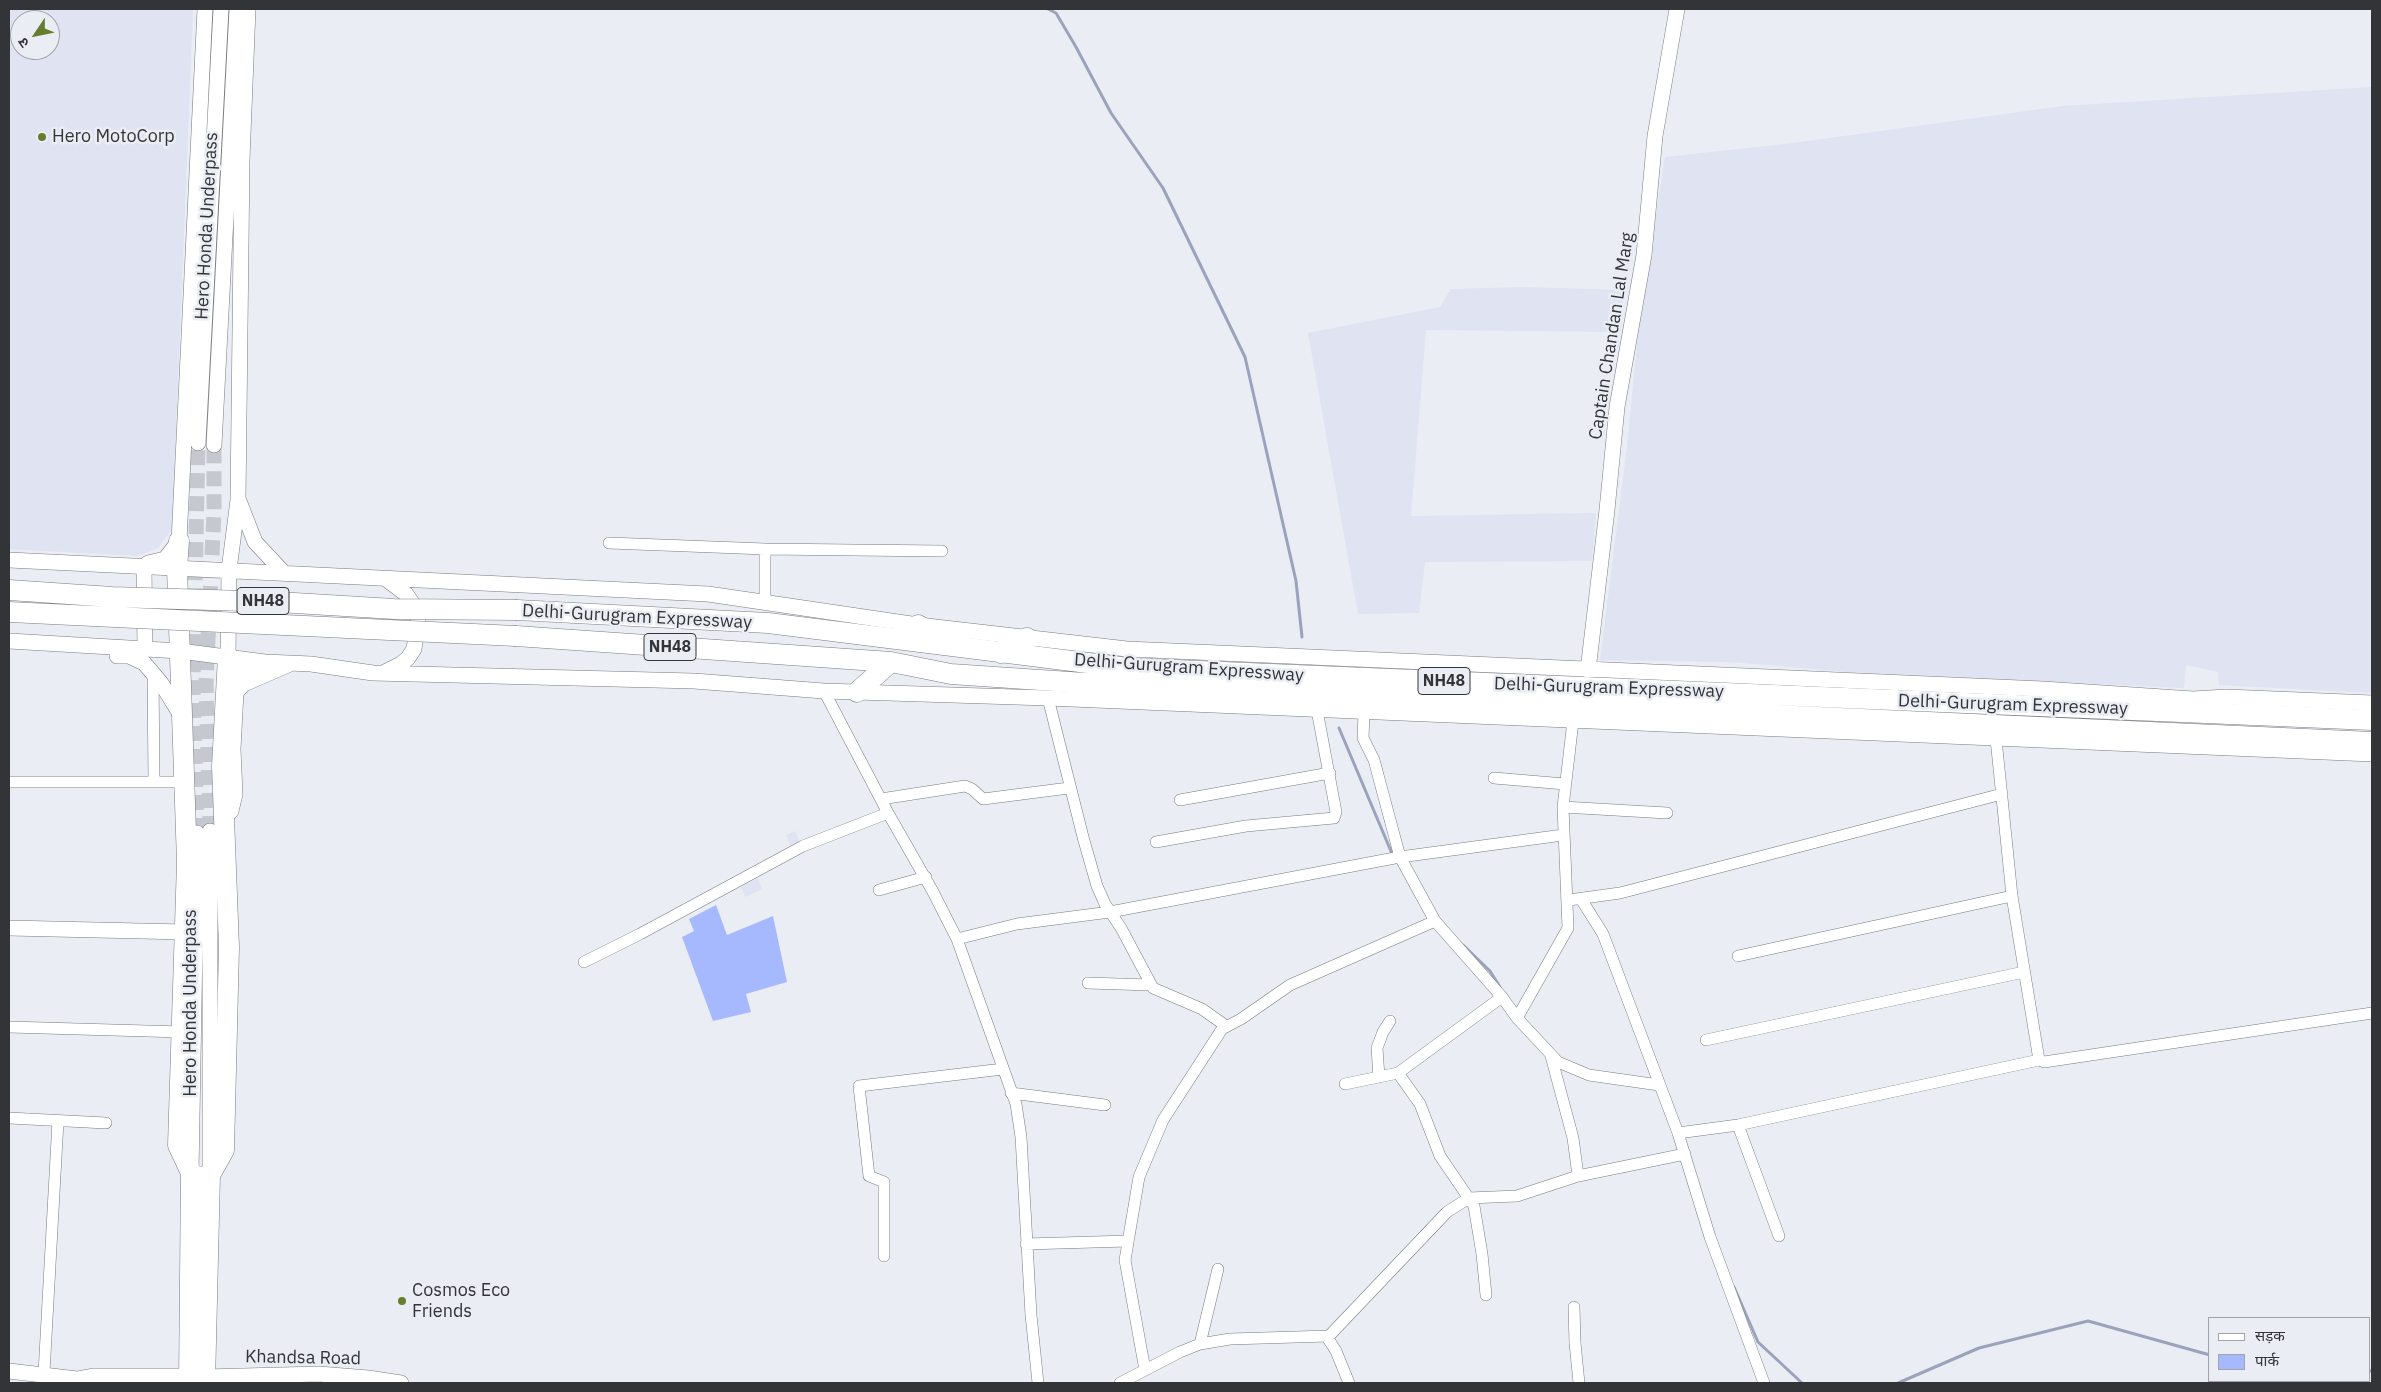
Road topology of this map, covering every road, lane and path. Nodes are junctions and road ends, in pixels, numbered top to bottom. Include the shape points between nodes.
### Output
1 (205, 9) edge
2 (220, 9) edge
3 (237, 9) edge
4 (248, 9) edge
5 (1677, 9) edge
6 (198, 443) tunnel mouth
7 (214, 445) tunnel mouth
8 (238, 500) junction
9 (179, 541) junction
10 (609, 543) dead end
11 (765, 549) junction
12 (942, 551) dead end
13 (9, 560) edge
14 (139, 566) junction
15 (177, 568) junction
16 (229, 570) junction
17 (284, 573) junction
18 (386, 579) junction
19 (9, 590) edge
20 (765, 602) junction
21 (9, 612) edge
22 (918, 625) junction
23 (1027, 638) junction
24 (9, 641) edge
25 (55, 644) junction
26 (957, 647) junction
27 (144, 648) junction
28 (180, 651) junction
29 (1001, 653) junction
30 (228, 657) junction
31 (265, 662) junction
32 (891, 662) junction
33 (294, 663) junction
34 (1588, 670) junction
35 (153, 671) junction
36 (383, 673) junction
37 (226, 677) junction
38 (824, 691) junction
39 (857, 692) junction
40 (1048, 698) junction
41 (2372, 703) edge
42 (1392, 706) junction
43 (1317, 710) junction
44 (1364, 713) junction
45 (184, 720) junction
46 (2372, 720) edge
47 (1573, 721) junction
48 (1996, 739) junction
49 (2372, 742) edge
50 (2372, 754) edge
51 (1330, 773) junction
52 (1494, 778) dead end
53 (9, 782) edge
54 (154, 782) junction
55 (186, 782) junction
56 (1565, 784) junction
57 (1069, 788) junction
58 (2002, 794) junction
59 (881, 799) junction
60 (1180, 800) dead end
61 (1563, 807) junction
62 (888, 813) junction
63 (1667, 813) dead end
64 (210, 827) junction
65 (1563, 835) junction
66 (1156, 842) dead end
67 (1400, 857) junction
68 (926, 877) junction
69 (879, 890) dead end
70 (2012, 896) junction
71 (1575, 900) junction
72 (1110, 912) junction
73 (1435, 921) junction
74 (9, 928) edge
75 (185, 932) junction
76 (957, 939) junction
77 (1738, 956) dead end
78 (584, 962) dead end
79 (2024, 972) junction
80 (1088, 983) dead end
81 (1150, 985) junction
82 (1502, 997) junction
83 (2372, 1013) edge
84 (1516, 1018) junction
85 (1390, 1021) dead end
86 (1226, 1026) junction
87 (9, 1027) edge
88 (182, 1032) junction
89 (1706, 1040) dead end
90 (1551, 1056) junction
91 (2040, 1060) junction
92 (1003, 1069) junction
93 (1398, 1072) junction
94 (1379, 1077) junction
95 (1345, 1084) dead end
96 (1659, 1085) junction
97 (1011, 1093) junction
98 (1105, 1105) dead end
99 (9, 1118) edge
100 (58, 1121) junction
101 (106, 1123) dead end
102 (1738, 1125) junction
103 (1678, 1132) junction
104 (1685, 1154) junction
105 (200, 1174) junction
106 (1578, 1176) junction
107 (1469, 1198) junction
108 (1779, 1236) dead end
109 (1128, 1241) junction
110 (1026, 1244) junction
111 (884, 1256) dead end
112 (1218, 1269) dead end
113 (1486, 1295) dead end
114 (1574, 1307) dead end
115 (1326, 1336) junction
116 (1200, 1344) junction
117 (9, 1363) edge
118 (45, 1370) junction
119 (1145, 1370) junction
120 (9, 1371) edge
121 (28, 1378) edge
122 (132, 1380) edge
123 (197, 1380) edge
124 (401, 1383) edge
125 (1038, 1383) edge
126 (1120, 1383) edge
127 (1349, 1383) edge
128 (1579, 1383) edge
129 (1764, 1383) edge

1 - 9 main road
2 - 6 main road, Hero Honda Underpass
3 - 7 main road, Hero Honda Underpass
4 - 8 main road via 242,160
5 - 34 main road, Captain Chandan Lal Marg via 1656,136 1644,255 1617,407
8 - 16 main road
8 - 17 main road via 255,542
9 - 14 main road via 166,559
9 - 15 highway
10 - 11 street
11 - 12 street
11 - 20 street
13 - 14 main road
14 - 15 main road
14 - 27 main road
15 - 16 main road
15 - 28 highway
16 - 17 main road
16 - 30 main road
17 - 18 main road
18 - 20 main road via 708,594
18 - 36 main road via 406,594 419,613 414,649 408,658
19 - 26 highway, Delhi-Gurugram Expressway / NH48, bridge via 112,597 394,609 518,610 768,623
20 - 22 main road
21 - 32 highway, Delhi-Gurugram Expressway / NH48, bridge via 516,636
22 - 23 main road
22 - 26 highway
23 - 29 highway
23 - 34 main road via 1127,649
24 - 25 main road
25 - 27 main road
25 - 35 main road via 74,652 129,656
26 - 29 highway, Delhi-Gurugram Expressway / NH48
27 - 28 main road
28 - 30 main road
28 - 45 highway
29 - 46 highway, Delhi-Gurugram Expressway / NH48 via 1128,668
30 - 31 main road
30 - 37 highway
31 - 33 main road
31 - 37 main road
32 - 39 highway
32 - 42 highway, Delhi-Gurugram Expressway / NH48 via 960,674
33 - 36 main road
33 - 64 main road via 244,684 236,692 235,794 231,811
34 - 41 main road via 2043,689 2192,700 2226,697
35 - 45 main road
35 - 54 street
36 - 38 main road via 694,681
37 - 64 highway via 222,766
38 - 39 main road
38 - 59 street
39 - 40 main road
40 - 43 main road
40 - 57 street
42 - 44 main road
42 - 47 main road
42 - 49 highway, Delhi-Gurugram Expressway / NH48
43 - 44 main road
43 - 51 street
44 - 67 street via 1363,738 1374,760
45 - 55 highway
47 - 48 main road
47 - 56 street
48 - 50 main road
48 - 58 street
51 - 60 street
51 - 66 street via 1336,812 1332,819 1246,826
52 - 56 street
53 - 54 street
54 - 55 street
55 - 75 highway
56 - 61 street
57 - 59 street via 983,799 965,786
57 - 72 street via 1097,886
58 - 70 street
58 - 71 street via 1620,893
59 - 62 street
61 - 63 street
61 - 65 street
62 - 68 street
62 - 78 street via 803,846
64 - 105 main road, Hero Honda Underpass
64 - 105 highway via 229,947 224,1150
65 - 67 street
65 - 71 street
67 - 72 street
67 - 73 street
68 - 69 street
68 - 76 street
70 - 77 street
70 - 79 street
71 - 84 street via 1567,934 1551,955
71 - 96 street via 1603,934
72 - 76 street via 1017,924
72 - 81 street
73 - 82 street
73 - 86 street via 1290,985
74 - 75 main road
75 - 88 highway
76 - 92 street
79 - 89 street
79 - 91 street
80 - 81 street
81 - 86 street via 1202,1009
82 - 84 street
82 - 93 street
83 - 91 street via 2044,1062
84 - 90 street
85 - 94 street via 1377,1048
86 - 109 street via 1153,1140 1139,1177
87 - 88 street
88 - 105 highway via 178,1145
90 - 96 street via 1566,1066 1589,1074
90 - 106 street via 1573,1138
91 - 102 street
92 - 97 street
92 - 111 street via 859,1086 868,1176 884,1182
93 - 94 street
93 - 107 street via 1420,1104 1440,1156
94 - 95 street
96 - 103 street
97 - 98 street
97 - 110 street via 1021,1137
99 - 100 street
100 - 101 street
100 - 118 street
102 - 103 street
102 - 108 street
103 - 104 street
104 - 106 street
104 - 129 street via 1710,1237
105 - 123 highway
106 - 107 street via 1518,1196
107 - 113 street via 1476,1215
107 - 115 street via 1447,1212 1334,1332
109 - 110 street
109 - 119 street via 1125,1260
110 - 125 street
112 - 116 street
114 - 128 street
115 - 116 street via 1230,1339
115 - 127 street
116 - 119 street
117 - 118 main road, Khandsa Road
118 - 121 main road, Khandsa Road
118 - 122 main road, Khandsa Road via 77,1379 93,1376
119 - 126 street
120 - 121 main road, Khandsa Road
122 - 123 main road, Khandsa Road
123 - 124 main road, Khandsa Road via 320,1374

